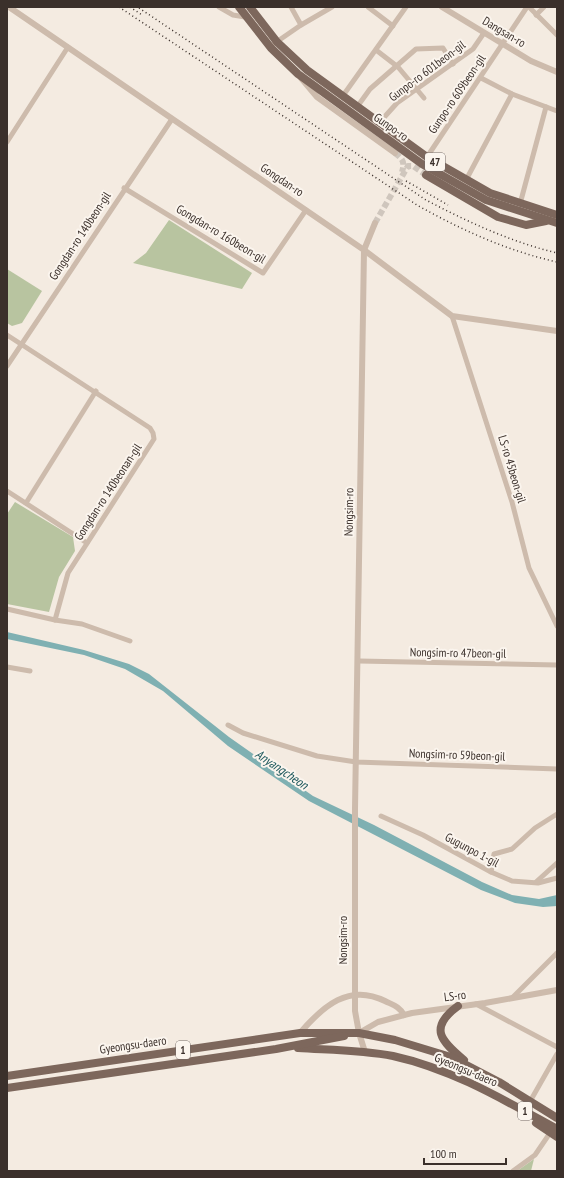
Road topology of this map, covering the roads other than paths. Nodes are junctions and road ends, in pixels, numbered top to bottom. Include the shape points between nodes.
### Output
1 (9, 7) edge
2 (219, 7) edge
3 (239, 7) edge
4 (250, 7) edge
5 (291, 7) edge
6 (332, 7) edge
7 (368, 7) edge
8 (406, 7) edge
9 (442, 7) edge
10 (528, 7) edge
11 (544, 7) edge
12 (536, 15) junction
13 (245, 17) junction
14 (301, 25) junction
15 (393, 26) junction
16 (556, 32) edge
17 (484, 33) junction
18 (263, 38) junction
19 (277, 42) junction
20 (504, 43) junction
21 (68, 47) junction
22 (376, 50) junction
23 (453, 64) junction
24 (398, 67) junction
25 (557, 72) edge
26 (298, 74) junction
27 (481, 78) junction
28 (417, 89) junction
29 (512, 94) junction
30 (342, 97) junction
31 (424, 98) dead end
32 (357, 107) junction
33 (546, 107) junction
34 (557, 111) edge
35 (172, 119) junction
36 (379, 123) junction
37 (7, 142) edge
38 (395, 153) tunnel mouth
39 (427, 157) junction
40 (426, 174) tunnel mouth
41 (466, 180) junction
42 (124, 188) junction
43 (520, 204) junction
44 (306, 210) junction
45 (557, 214) edge
46 (547, 221) junction
47 (375, 223) tunnel mouth
48 (557, 223) edge
49 (364, 250) junction
50 (452, 316) junction
51 (557, 331) edge
52 (7, 335) edge
53 (21, 344) junction
54 (7, 366) edge
55 (96, 391) junction
56 (7, 491) edge
57 (26, 503) junction
58 (87, 543) junction
59 (7, 609) edge
60 (54, 620) junction
61 (557, 626) edge
62 (130, 641) dead end
63 (359, 661) junction
64 (557, 665) edge
65 (7, 667) edge
66 (30, 671) dead end
67 (228, 725) dead end
68 (356, 762) junction
69 (557, 769) edge
70 (557, 814) edge
71 (382, 816) dead end
72 (557, 863) edge
73 (491, 872) junction
74 (557, 878) edge
75 (535, 882) junction
76 (557, 953) edge
77 (557, 990) edge
78 (355, 995) junction
79 (512, 998) junction
80 (476, 1004) junction
81 (458, 1006) junction
82 (404, 1015) junction
83 (300, 1033) junction
84 (359, 1033) junction
85 (286, 1047) junction
86 (557, 1047) edge
87 (365, 1052) junction
88 (557, 1054) edge
89 (472, 1067) junction
90 (7, 1076) edge
91 (499, 1082) junction
92 (7, 1088) edge
93 (532, 1098) junction
94 (557, 1112) edge
95 (557, 1118) edge
96 (555, 1133) edge
97 (513, 1171) edge

1 - 21 street, Gongdan-ro
2 - 13 street via 233,15
3 - 13 main road, Gunpo-ro / 47
4 - 19 main road, Gunpo-ro / 47
5 - 14 street
6 - 14 street
7 - 15 street
8 - 15 street
9 - 17 street, Dangsan-ro
10 - 12 street
10 - 20 street, Gunpo-ro 609beon-gil
11 - 12 street
12 - 16 street
13 - 18 main road, Gunpo-ro / 47
14 - 19 street
15 - 22 street
17 - 20 street, Dangsan-ro
17 - 23 street, Gunpo-ro 601beon-gil via 474,50
18 - 19 street via 273,45
18 - 26 main road, Gunpo-ro / 47
19 - 30 main road, Gunpo-ro / 47
20 - 25 street, Dangsan-ro via 531,61
20 - 27 street, Gunpo-ro 609beon-gil
21 - 35 street, Gongdan-ro
21 - 37 street
22 - 24 street
22 - 30 street
23 - 24 street via 443,48 416,50
23 - 28 street, Gunpo-ro 601beon-gil
24 - 28 street
24 - 32 street via 370,89
26 - 38 street via 317,97
26 - 46 main road, Gunpo-ro / 47 via 442,176 486,200
27 - 29 street
27 - 39 street, Gunpo-ro 609beon-gil
28 - 31 street
28 - 36 street, Gunpo-ro 601beon-gil via 398,103
29 - 33 street
29 - 41 street
30 - 32 main road, Gunpo-ro / 47
32 - 36 main road, Gunpo-ro / 47
33 - 34 street
33 - 43 street
35 - 42 street, Gongdan-ro 140beon-gil
35 - 44 street, Gongdan-ro
36 - 39 main road, Gunpo-ro / 47
39 - 41 main road, Gunpo-ro / 47
40 - 46 main road via 498,217 526,225
41 - 43 main road, Gunpo-ro / 47 via 490,193
42 - 44 street, Gongdan-ro 160beon-gil via 263,273
42 - 53 street, Gongdan-ro 140beon-gil
43 - 45 main road, Gunpo-ro / 47
44 - 49 street, Gongdan-ro
46 - 48 main road, Gunpo-ro / 47
47 - 49 street, Nongsim-ro
49 - 50 street, Gongdan-ro
49 - 63 street, Nongsim-ro
50 - 51 street, Gongdan-ro
50 - 61 street, LS-ro 45beon-gil via 512,502 529,568
52 - 53 street, Gongdan-ro 140beonan-gil
53 - 54 street, Gongdan-ro 140beon-gil
53 - 55 street, Gongdan-ro 140beonan-gil
55 - 57 street
55 - 58 street, Gongdan-ro 140beonan-gil via 150,428 154,439
56 - 57 street
57 - 58 street
58 - 60 street, Gongdan-ro 140beonan-gil via 68,573
59 - 60 street
60 - 62 street via 82,624
63 - 64 street, Nongsim-ro 47beon-gil
63 - 68 street, Nongsim-ro
65 - 66 street
67 - 68 street, Nongsim-ro 59beon-gil via 243,733 317,756
68 - 69 street, Nongsim-ro 59beon-gil
68 - 78 street, Nongsim-ro
70 - 73 street via 535,828 512,849 494,854
71 - 73 street, Gugunpo 1-gil via 423,834
72 - 75 street
73 - 75 street, Gugunpo 1-gil via 512,881
74 - 75 street, Gugunpo 1-gil
76 - 79 street
77 - 79 street, LS-ro
78 - 82 street via 375,996 399,1007
78 - 83 street via 341,998 314,1017
78 - 84 street, Nongsim-ro
79 - 80 street, LS-ro
80 - 81 street, LS-ro
80 - 86 street
81 - 82 street, LS-ro
81 - 89 main road via 446,1015 440,1032 452,1050
82 - 84 street, LS-ro via 378,1022
83 - 84 main road, Gyeongsu-daero / 1
83 - 90 main road, Gyeongsu-daero / 1
84 - 85 main road, Gyeongsu-daero
84 - 87 street, Nongsim-ro
84 - 89 main road, Gyeongsu-daero / 1 via 433,1051
85 - 87 main road, Gyeongsu-daero / 1
85 - 92 main road, Gyeongsu-daero / 1
87 - 96 main road, Gyeongsu-daero / 1 via 404,1059 446,1073 492,1094
88 - 93 street
89 - 91 main road, Gyeongsu-daero / 1
91 - 93 main road
91 - 95 main road, Gyeongsu-daero / 1
93 - 94 main road
96 - 97 street via 535,1155

